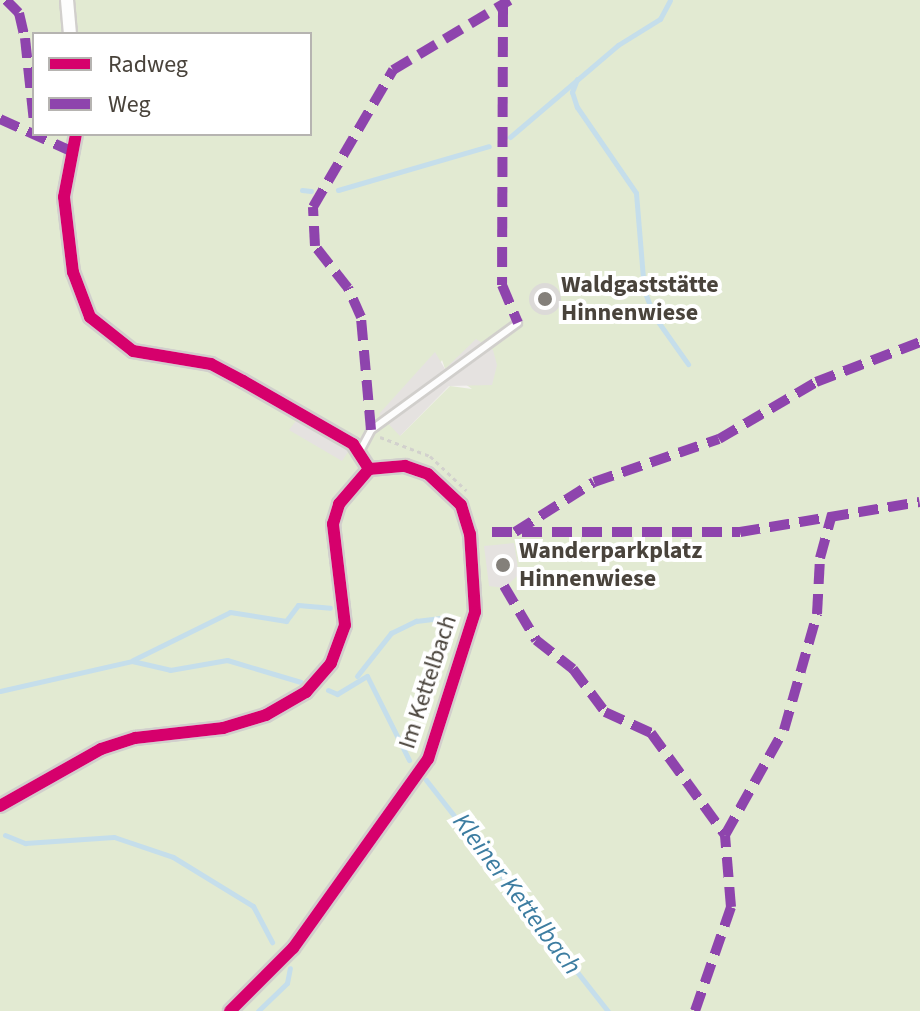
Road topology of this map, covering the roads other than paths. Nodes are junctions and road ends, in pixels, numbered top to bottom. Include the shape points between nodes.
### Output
1 (67, 0) edge
2 (70, 32) edge
3 (76, 136) edge
4 (518, 323) dead end
5 (360, 451) junction
6 (369, 469) junction
7 (0, 806) edge
8 (230, 1011) edge

1 - 2 street
3 - 5 street via 64,197 73,272 98,325 133,351 211,364
4 - 5 lane via 371,430
5 - 6 street
6 - 7 street via 339,504 333,524 345,625 331,663 306,692 266,715 223,728 135,738 101,749
6 - 8 street, Im Kettelbach via 405,466 428,474 461,505 470,534 475,612 468,646 428,759 293,948

